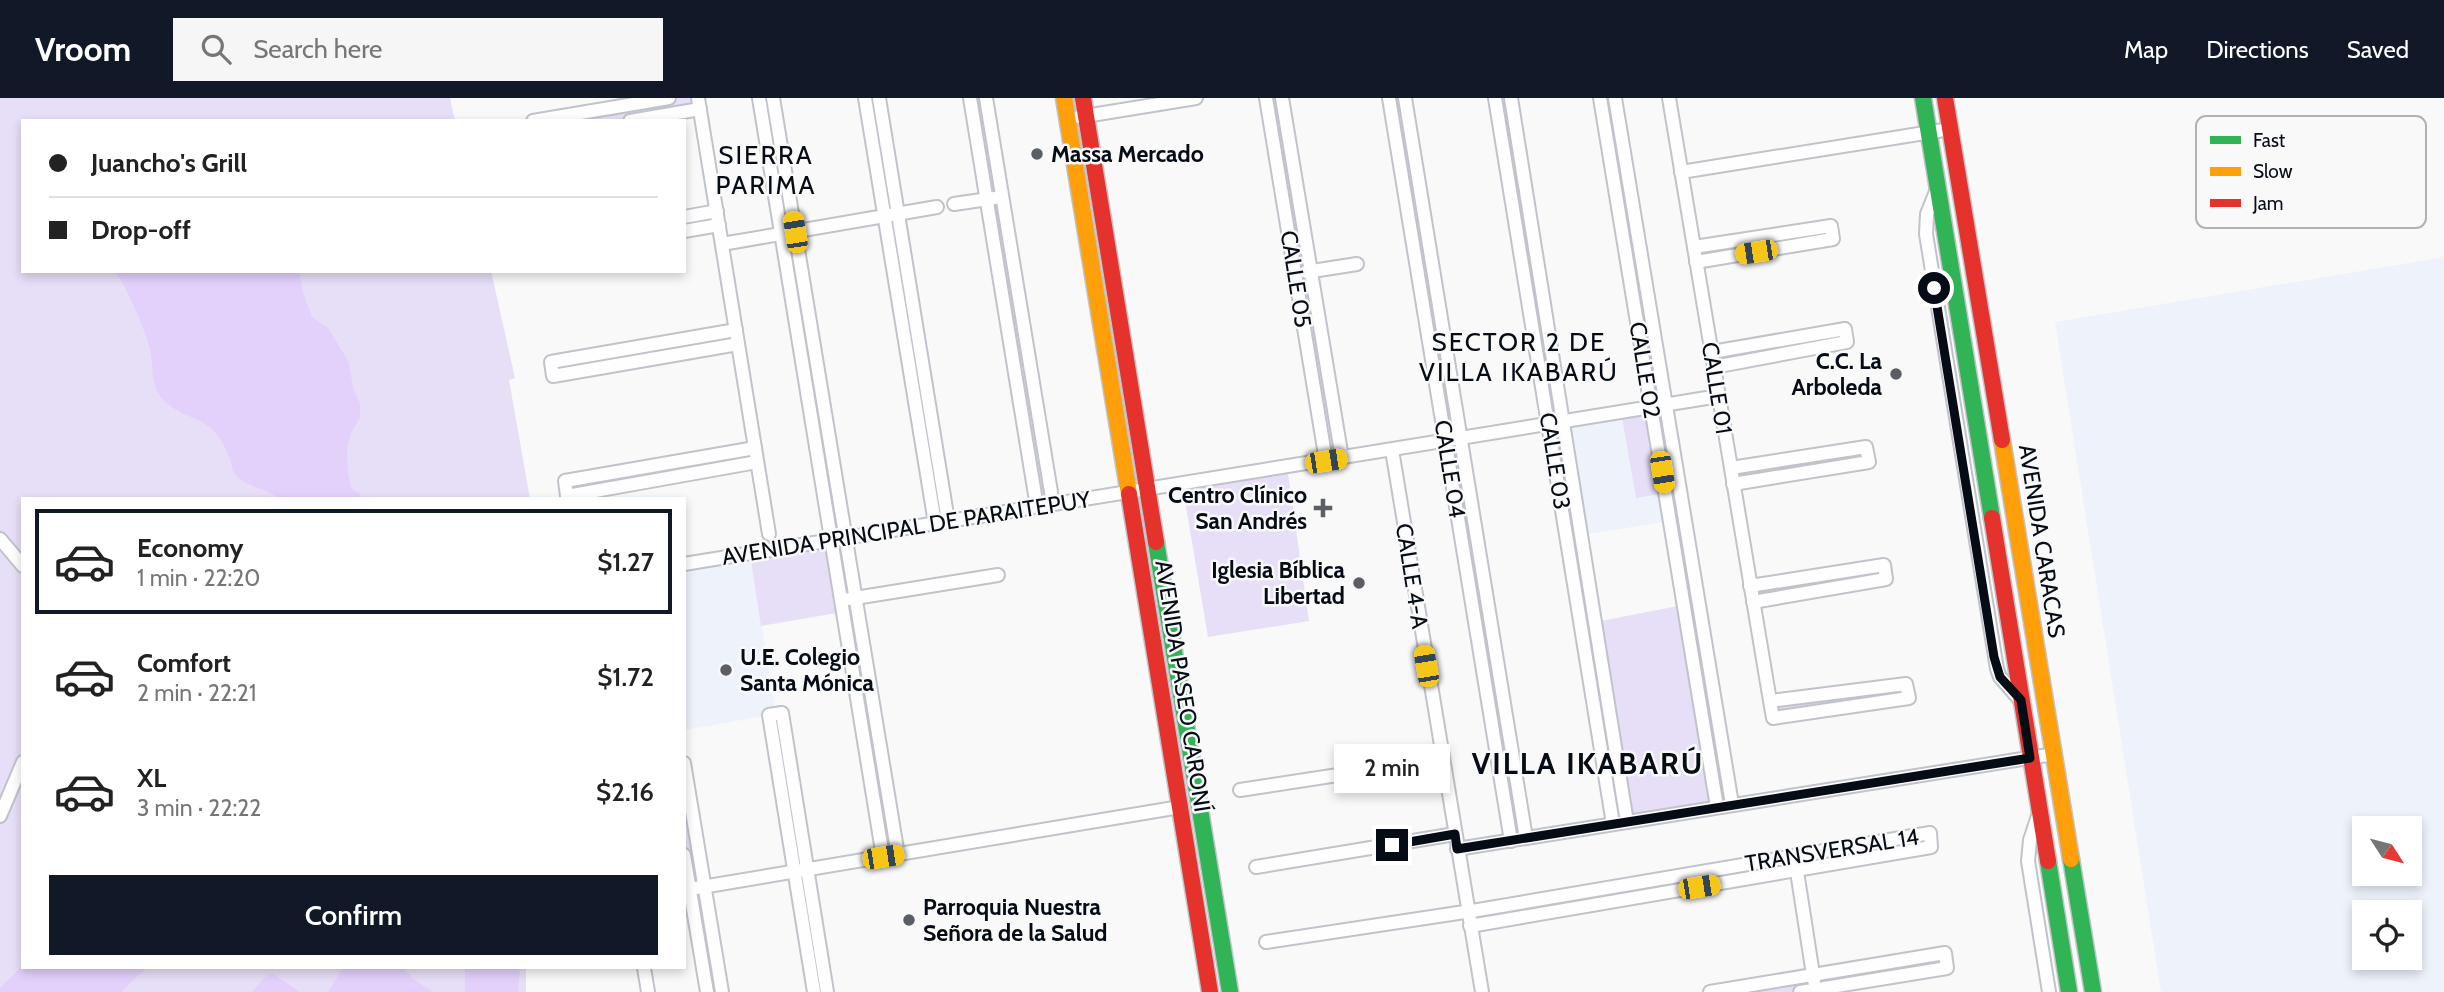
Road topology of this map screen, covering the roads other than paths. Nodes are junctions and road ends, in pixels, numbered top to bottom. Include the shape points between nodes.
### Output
1 (669, 98) edge
2 (759, 98) edge
3 (773, 98) edge
4 (865, 98) edge
5 (879, 98) edge
6 (970, 98) edge
7 (986, 98) edge
8 (1064, 98) edge
9 (1083, 98) edge
10 (1196, 98) edge
11 (1266, 98) edge
12 (1282, 98) edge
13 (1389, 98) edge
14 (1405, 98) edge
15 (1495, 98) edge
16 (1511, 98) edge
17 (1600, 98) edge
18 (1615, 98) edge
19 (1669, 98) edge
20 (1923, 98) edge
21 (1945, 98) edge
22 (699, 104) edge
23 (1086, 116) junction
24 (545, 119) edge
25 (638, 119) edge
26 (1067, 119) junction
27 (1950, 129) junction
28 (1928, 132) junction
29 (1413, 147) junction
30 (1397, 150) junction
31 (1681, 172) junction
32 (1002, 197) junction
33 (987, 200) junction
34 (954, 204) dead end
35 (937, 207) dead end
36 (717, 211) junction
37 (898, 215) junction
38 (1634, 216) junction
39 (686, 217) edge
40 (884, 217) junction
41 (1620, 219) junction
42 (719, 225) junction
43 (686, 231) edge
44 (795, 232) junction
45 (1533, 233) junction
46 (781, 234) junction
47 (1518, 236) junction
48 (722, 244) junction
49 (1694, 247) junction
50 (1430, 251) junction
51 (1414, 254) junction
52 (1696, 262) junction
53 (1357, 264) dead end
54 (1311, 271) junction
55 (1295, 274) junction
56 (736, 330) junction
57 (738, 344) junction
58 (1655, 344) junction
59 (1641, 346) junction
60 (1712, 352) junction
61 (1028, 353) junction
62 (1013, 356) junction
63 (1714, 367) junction
64 (924, 373) junction
65 (910, 376) junction
66 (820, 383) junction
67 (806, 386) junction
68 (1719, 396) junction
69 (1665, 405) junction
70 (1651, 407) junction
71 (1564, 422) junction
72 (1549, 424) junction
73 (1461, 439) junction
74 (1445, 441) junction
75 (755, 448) junction
76 (1392, 450) junction
77 (1342, 458) junction
78 (1326, 461) junction
79 (757, 462) junction
80 (1731, 468) junction
81 (1733, 484) junction
82 (1147, 489) junction
83 (1128, 492) junction
84 (1053, 504) junction
85 (1037, 507) junction
86 (948, 521) junction
87 (934, 523) junction
88 (769, 534) dead end
89 (846, 538) junction
90 (0, 539) edge
91 (831, 540) junction
92 (21, 564) edge
93 (686, 564) edge
94 (998, 575) dead end
95 (1750, 586) junction
96 (856, 598) junction
97 (841, 600) junction
98 (1698, 602) junction
99 (1753, 602) junction
100 (1684, 605) junction
101 (1595, 622) junction
102 (1581, 625) junction
103 (1493, 637) junction
104 (1478, 640) junction
105 (872, 698) junction
106 (858, 701) junction
107 (1770, 701) junction
108 (1720, 733) junction
109 (1705, 736) junction
110 (2054, 754) junction
111 (2030, 758) junction
112 (1442, 759) junction
113 (21, 767) edge
114 (686, 775) edge
115 (1240, 790) dead end
116 (1732, 804) junction
117 (1180, 807) junction
118 (1717, 807) junction
119 (2039, 812) junction
120 (0, 816) edge
121 (1627, 822) junction
122 (1613, 824) junction
123 (1455, 834) junction
124 (1526, 838) junction
125 (1511, 841) junction
126 (1457, 849) junction
127 (898, 855) junction
128 (1794, 856) junction
129 (883, 857) junction
130 (1255, 867) dead end
131 (1797, 870) junction
132 (801, 871) junction
133 (1698, 873) junction
134 (1632, 884) junction
135 (704, 887) junction
136 (1699, 887) junction
137 (687, 890) edge
138 (1553, 897) junction
139 (1633, 898) junction
140 (1468, 911) junction
141 (1555, 911) junction
142 (1470, 926) junction
143 (1266, 942) dead end
144 (644, 969) edge
145 (1813, 975) junction
146 (1732, 990) edge
147 (1816, 991) edge
148 (648, 992) edge
149 (706, 992) edge
150 (722, 992) edge
151 (814, 992) edge
152 (827, 992) edge
153 (1210, 992) edge
154 (1230, 992) edge
155 (1482, 992) edge
156 (1710, 992) edge
157 (1800, 992) edge
158 (2049, 992) edge
159 (2069, 992) edge
160 (2093, 992) edge

1 - 24 street
2 - 46 street
3 - 44 street
4 - 40 street
5 - 37 street
6 - 33 street
7 - 32 street
8 - 26 street, AVENIDA PASEO CARONÍ
9 - 23 street, AVENIDA PASEO CARONÍ
10 - 23 street
11 - 55 street, CALLE 05
12 - 54 street, CALLE 05
13 - 30 street, CALLE 04
14 - 29 street, CALLE 04
15 - 47 street, CALLE 03
16 - 45 street, CALLE 03
17 - 41 street, CALLE 02
18 - 38 street, CALLE 02
19 - 31 street, CALLE 01
20 - 28 street, AVENIDA CARACAS
21 - 27 street, AVENIDA CARACAS
22 - 25 street
22 - 36 street
23 - 26 street
23 - 82 street, AVENIDA PASEO CARONÍ
26 - 83 street, AVENIDA PASEO CARONÍ
27 - 28 street
27 - 110 street, AVENIDA CARACAS
28 - 31 street
28 - 111 street, AVENIDA CARACAS
29 - 30 street
29 - 50 street, CALLE 04
30 - 51 street, CALLE 04
31 - 49 street, CALLE 01
32 - 33 street
32 - 61 street
33 - 34 street
33 - 62 street
35 - 37 street
36 - 39 street
36 - 42 street
37 - 40 street
37 - 64 street
38 - 41 street
38 - 58 street, CALLE 02
40 - 44 street
40 - 65 street
41 - 59 street, CALLE 02
42 - 43 street
42 - 48 street
44 - 46 street
44 - 66 street
45 - 47 street
45 - 71 street, CALLE 03
46 - 48 street
46 - 67 street
47 - 72 street, CALLE 03
48 - 56 street
49 - 52 street, CALLE 01
49 - 52 street via 1831,226 1833,239
50 - 51 street
50 - 73 street, CALLE 04
51 - 74 street, CALLE 04
52 - 60 street, CALLE 01
53 - 54 street
54 - 55 street
54 - 77 street, CALLE 05
55 - 78 street, CALLE 05
56 - 57 street
56 - 57 street via 551,362 553,376
57 - 75 street
58 - 59 street
58 - 69 street, CALLE 02
59 - 70 street, CALLE 02
60 - 63 street, CALLE 01
60 - 63 street via 1845,329 1847,342
61 - 62 street
61 - 84 street
62 - 85 street
63 - 68 street, CALLE 01
64 - 65 street
64 - 86 street
65 - 87 street
66 - 67 street
66 - 89 street
67 - 91 street
68 - 69 street, AVENIDA PRINCIPAL DE PARAITEPUY
68 - 80 street, CALLE 01
69 - 70 street, AVENIDA PRINCIPAL DE PARAITEPUY
69 - 98 street, CALLE 02
70 - 71 street, AVENIDA PRINCIPAL DE PARAITEPUY
70 - 100 street, CALLE 02
71 - 72 street, AVENIDA PRINCIPAL DE PARAITEPUY
71 - 101 street, CALLE 03
72 - 73 street, AVENIDA PRINCIPAL DE PARAITEPUY
72 - 102 street, CALLE 03
73 - 74 street, AVENIDA PRINCIPAL DE PARAITEPUY
73 - 103 street, CALLE 04
74 - 76 street, AVENIDA PRINCIPAL DE PARAITEPUY
74 - 104 street, CALLE 04
75 - 79 street
75 - 79 street via 565,481 567,496
76 - 77 street, AVENIDA PRINCIPAL DE PARAITEPUY
76 - 112 street, CALLE 4-A
77 - 78 street, AVENIDA PRINCIPAL DE PARAITEPUY
78 - 82 street, AVENIDA PRINCIPAL DE PARAITEPUY
79 - 88 street
80 - 81 street, CALLE 01
80 - 81 street via 1866,447 1869,462
81 - 95 street, CALLE 01
82 - 83 street, AVENIDA PRINCIPAL DE PARAITEPUY
82 - 154 street, AVENIDA PASEO CARONÍ
83 - 84 street, AVENIDA PRINCIPAL DE PARAITEPUY
83 - 117 street, AVENIDA PASEO CARONÍ
84 - 85 street, AVENIDA PRINCIPAL DE PARAITEPUY
85 - 86 street, AVENIDA PRINCIPAL DE PARAITEPUY
86 - 87 street, AVENIDA PRINCIPAL DE PARAITEPUY
87 - 89 street, AVENIDA PRINCIPAL DE PARAITEPUY
89 - 91 street, AVENIDA PRINCIPAL DE PARAITEPUY
89 - 96 street
90 - 92 street
91 - 93 street, AVENIDA PRINCIPAL DE PARAITEPUY
91 - 97 street
94 - 96 street
95 - 99 street, CALLE 01
95 - 99 street via 1884,565 1886,579
96 - 97 street
96 - 105 street
97 - 106 street
98 - 100 street
98 - 108 street, CALLE 02
99 - 107 street, CALLE 01
100 - 109 street, CALLE 02
101 - 102 street
101 - 121 street, CALLE 03
102 - 122 street, CALLE 03
103 - 104 street
103 - 124 street, CALLE 04
104 - 125 street, CALLE 04
105 - 106 street
105 - 127 street
106 - 129 street
107 - 107 street, CALLE 01 via 1773,718 1909,698 1906,684
108 - 109 street
108 - 116 street, CALLE 02
109 - 118 street, CALLE 02
110 - 111 street
110 - 160 street, AVENIDA CARACAS
111 - 116 street
111 - 119 street, AVENIDA CARACAS
112 - 115 street
112 - 123 street, CALLE 4-A
113 - 120 street
114 - 135 street
116 - 118 street
117 - 127 street
117 - 153 street, AVENIDA PASEO CARONÍ
118 - 121 street
119 - 158 street, AVENIDA CARACAS via 2028,861
119 - 159 street, AVENIDA CARACAS
121 - 122 street
122 - 124 street
123 - 126 street, CALLE 4-A
123 - 130 street
124 - 125 street
125 - 126 street
126 - 140 street, CALLE 4-A
127 - 129 street
128 - 131 street
128 - 131 street, TRANSVERSAL 14 via 1930,833 1931,848
128 - 133 street, TRANSVERSAL 14
129 - 132 street
131 - 136 street, TRANSVERSAL 14
131 - 145 street
132 - 132 street via 782,713 769,715
132 - 135 street
132 - 151 street
132 - 152 street
133 - 134 street, TRANSVERSAL 14
133 - 136 street
134 - 138 street, TRANSVERSAL 14
134 - 139 street
135 - 137 street
135 - 150 street
136 - 139 street, TRANSVERSAL 14
137 - 149 street
138 - 140 street, TRANSVERSAL 14
138 - 141 street
139 - 141 street, TRANSVERSAL 14
140 - 142 street, CALLE 4-A
140 - 143 street, TRANSVERSAL 14
141 - 142 street, TRANSVERSAL 14
142 - 155 street, CALLE 4-A
144 - 148 street
145 - 146 street
145 - 147 street
145 - 147 street via 1945,953 1947,968
146 - 156 street
147 - 157 street

